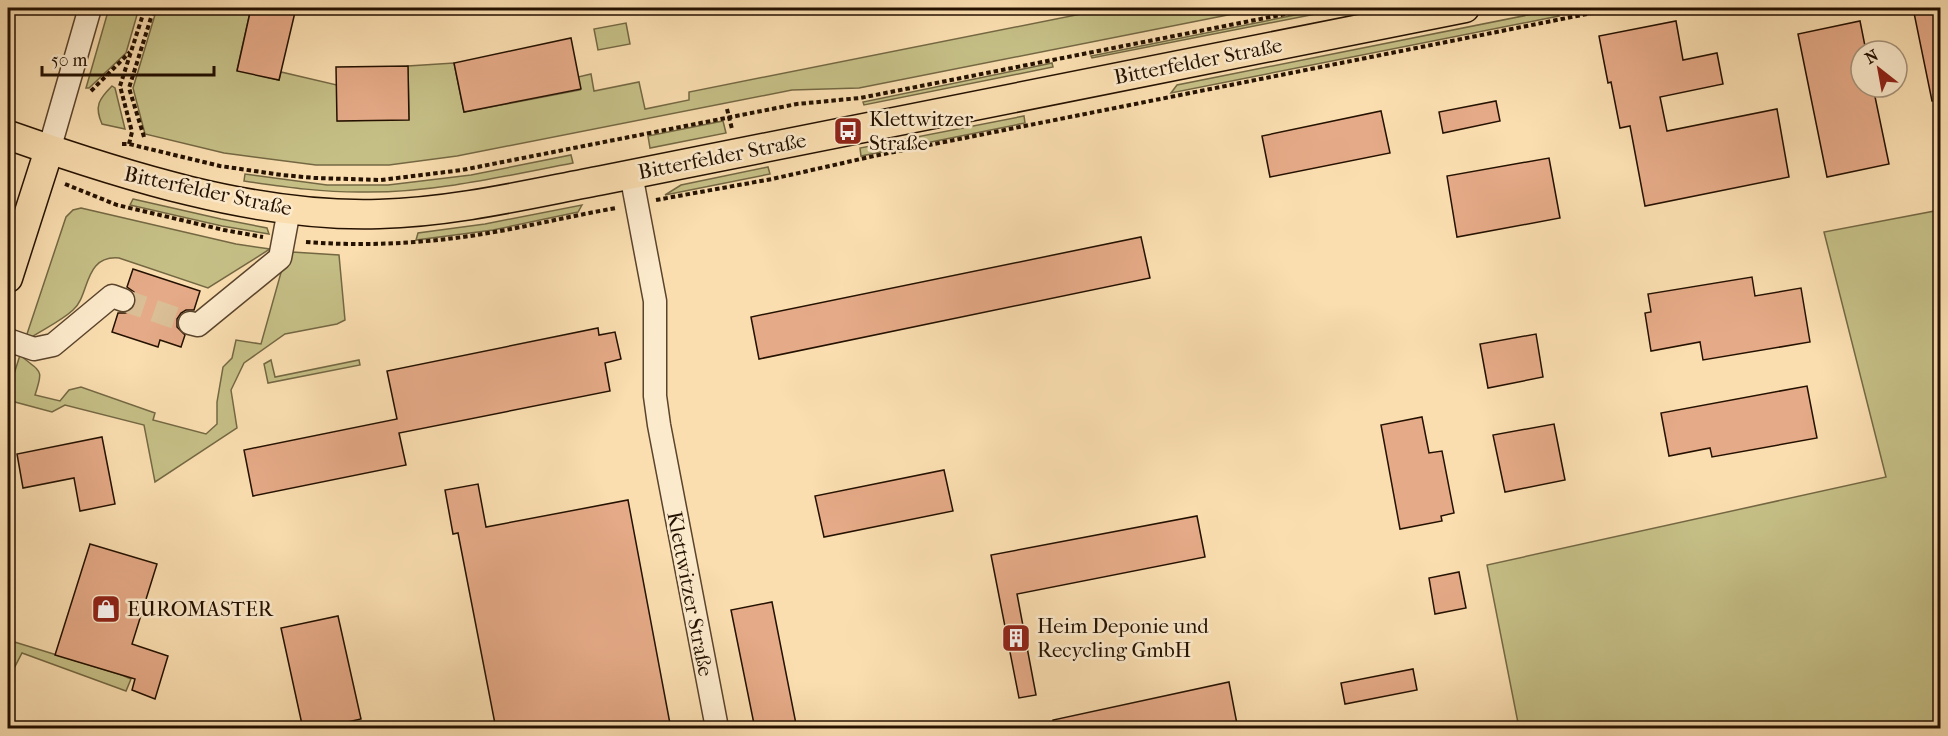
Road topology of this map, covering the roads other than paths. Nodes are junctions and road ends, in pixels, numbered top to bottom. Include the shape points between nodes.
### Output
1 (90, 8) edge
2 (1465, 8) edge
3 (8, 135) edge
4 (49, 150) junction
5 (631, 174) junction
6 (289, 210) junction
7 (8, 278) edge
8 (123, 300) tunnel mouth
9 (190, 323) tunnel mouth
10 (8, 340) edge
11 (717, 729) edge

1 - 4 street
2 - 5 main road, Bitterfelder Straße
3 - 4 main road, Bitterfelder Straße
4 - 6 main road, Bitterfelder Straße via 125,174
4 - 7 main road
5 - 6 main road, Bitterfelder Straße via 429,210 349,215
5 - 11 street, Klettwitzer Straße via 655,301 655,396 659,425
6 - 9 street via 280,258 198,325
8 - 10 street via 112,296 53,345 34,349

